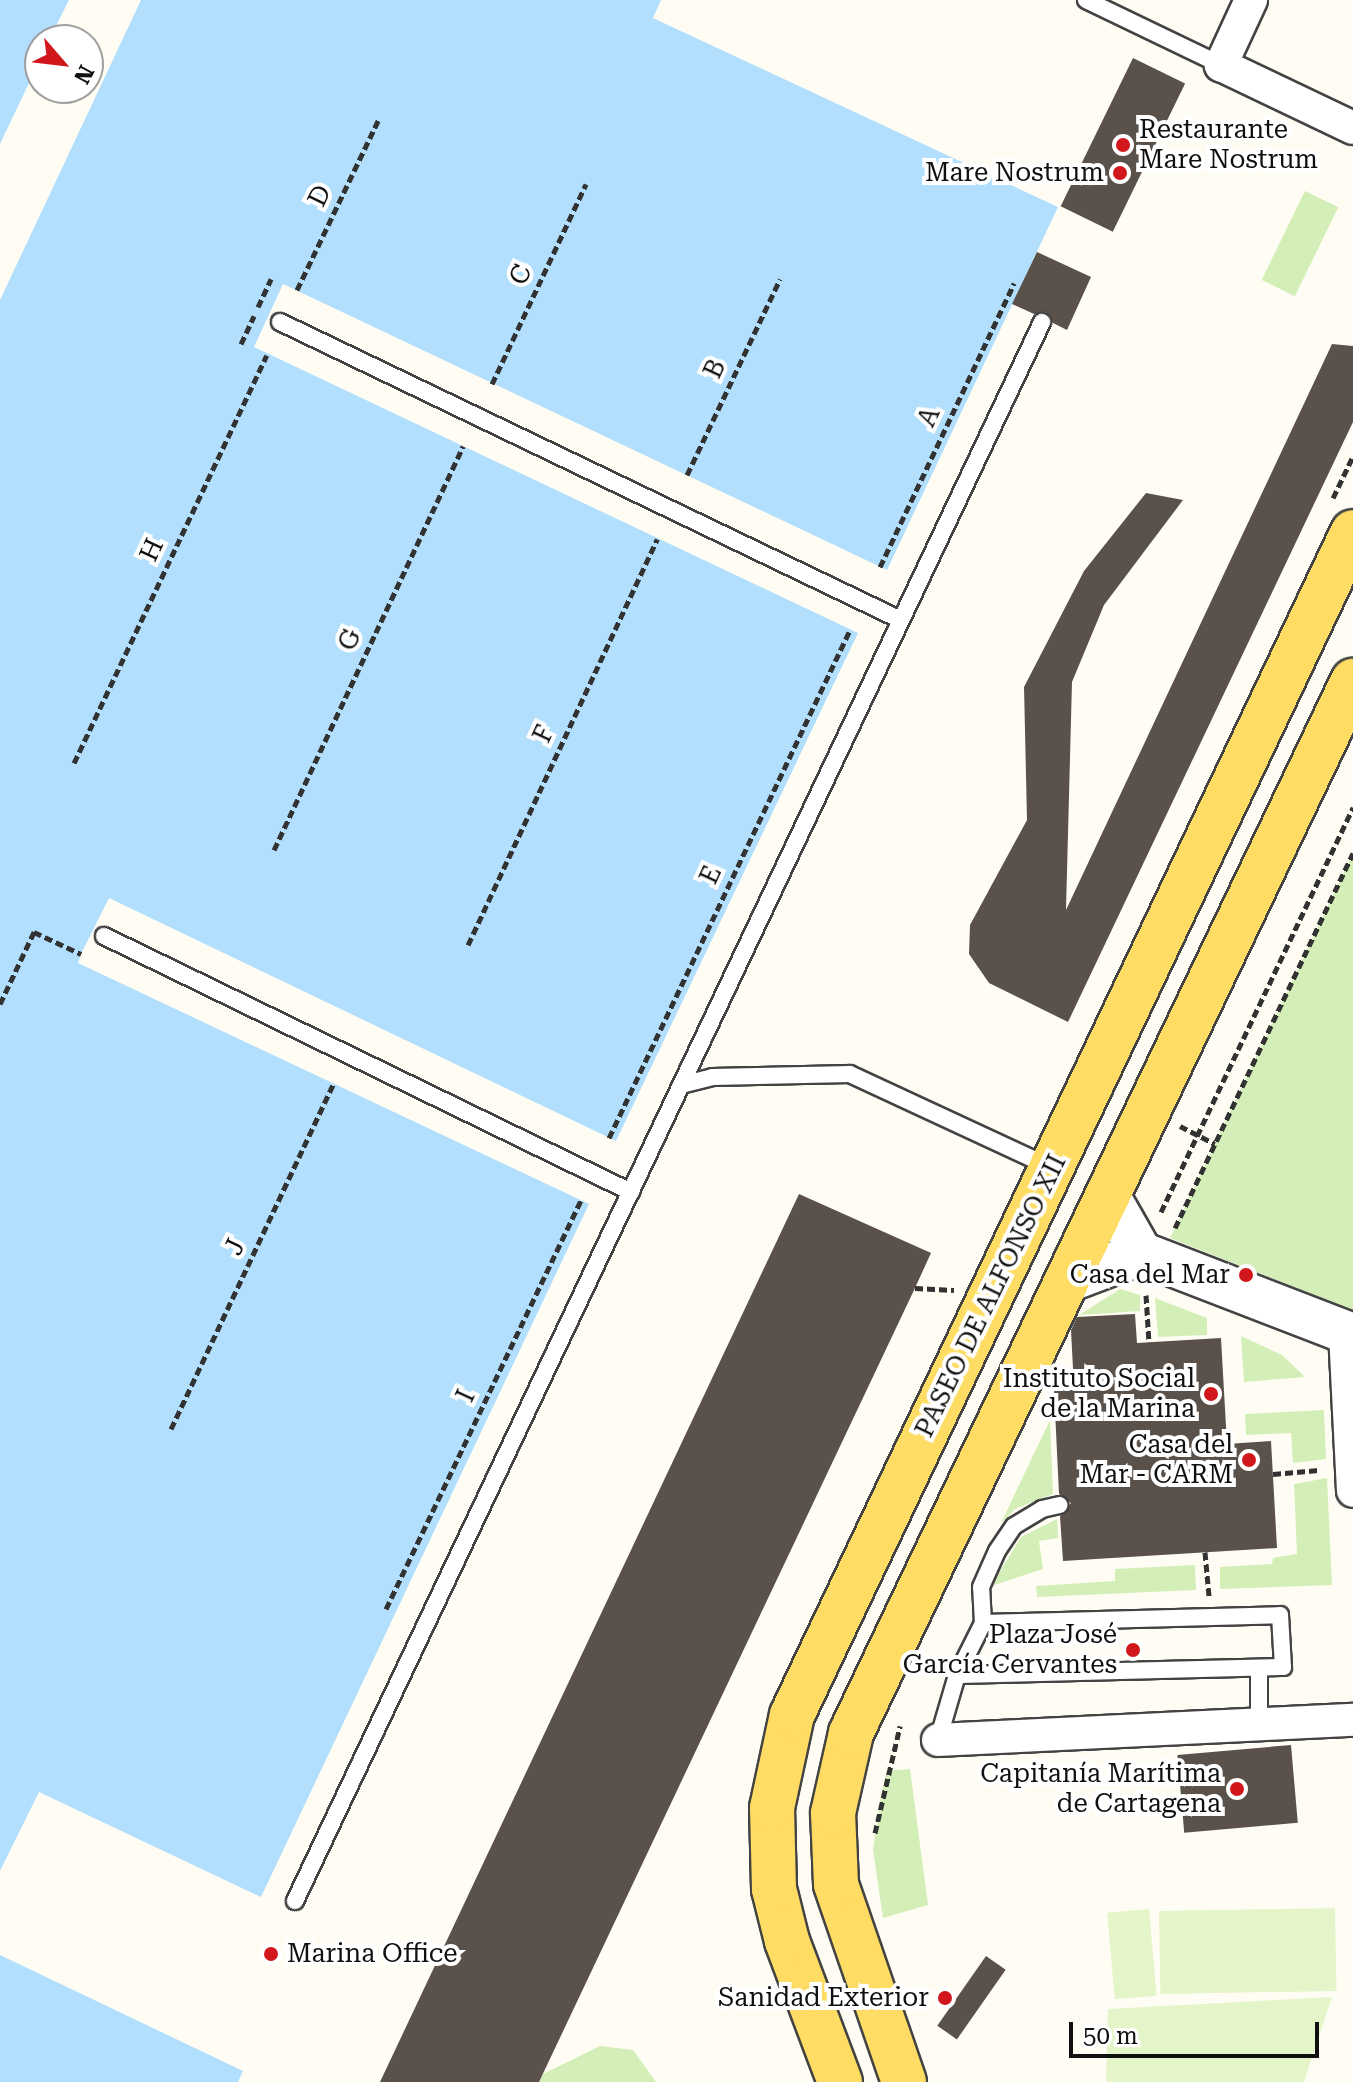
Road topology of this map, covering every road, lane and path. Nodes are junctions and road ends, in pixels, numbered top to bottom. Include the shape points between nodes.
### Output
1 (1086, 0) edge
2 (1251, 0) edge
3 (1221, 65) junction
4 (379, 119) dead end
5 (1353, 128) edge
6 (586, 184) dead end
7 (780, 279) dead end
8 (1014, 283) dead end
9 (297, 290) dead end
10 (280, 322) dead end
11 (1042, 322) dead end
12 (267, 355) dead end
13 (492, 384) dead end
14 (463, 446) dead end
15 (687, 475) dead end
16 (1353, 532) edge
17 (657, 539) dead end
18 (880, 567) dead end
19 (901, 620) junction
20 (850, 630) dead end
21 (1353, 681) edge
22 (74, 763) dead end
23 (1353, 807) edge
24 (274, 850) dead end
25 (1353, 853) edge
26 (104, 936) dead end
27 (468, 945) dead end
28 (81, 954) dead end
29 (0, 1004) edge
30 (334, 1083) dead end
31 (681, 1085) junction
32 (609, 1138) dead end
33 (1053, 1168) junction
34 (631, 1192) junction
35 (1109, 1197) junction
36 (581, 1200) dead end
37 (1149, 1268) junction
38 (1068, 1281) junction
39 (915, 1288) dead end
40 (958, 1290) dead end
41 (1349, 1334) edge
42 (1149, 1343) dead end
43 (171, 1429) dead end
44 (1273, 1474) dead end
45 (1352, 1479) edge
46 (1060, 1505) dead end
47 (1205, 1552) dead end
48 (386, 1609) dead end
49 (1211, 1617) junction
50 (983, 1623) junction
51 (1259, 1668) junction
52 (957, 1675) junction
53 (1353, 1720) edge
54 (1259, 1724) junction
55 (938, 1740) joint
56 (295, 1901) dead end
57 (840, 2082) edge
58 (904, 2082) edge

1 - 3 lane
2 - 3 street
3 - 5 street
4 - 9 path, D
6 - 13 path, C
7 - 15 path, B
8 - 18 path, A
10 - 19 lane
11 - 19 lane
12 - 22 path, H
14 - 24 path, G
16 - 33 main road, PASEO DE ALFONSO XII
17 - 27 path, F
19 - 31 lane
20 - 32 path, E
21 - 35 main road
23 - 37 path
25 - 37 path
26 - 34 lane
28 - 29 path via 34,932
30 - 43 path, J
31 - 33 lane via 712,1077 850,1074
31 - 34 lane
33 - 35 main road
33 - 57 main road, PASEO DE ALFONSO XII via 815,1662 792,1715 779,1768 772,1808 774,1889 787,1941
34 - 56 lane
35 - 37 street
35 - 38 main road
36 - 48 path, I
37 - 38 street
37 - 41 street
37 - 42 path
38 - 58 main road via 871,1686 838,1778 832,1848 836,1884
39 - 40 path
41 - 45 street
44 - 45 path
46 - 50 lane via 1014,1526 997,1551 981,1587
47 - 49 path
49 - 50 lane
49 - 51 lane via 1280,1615 1283,1667
50 - 52 lane
51 - 52 lane
51 - 54 lane
52 - 55 lane
53 - 54 street
54 - 55 street

